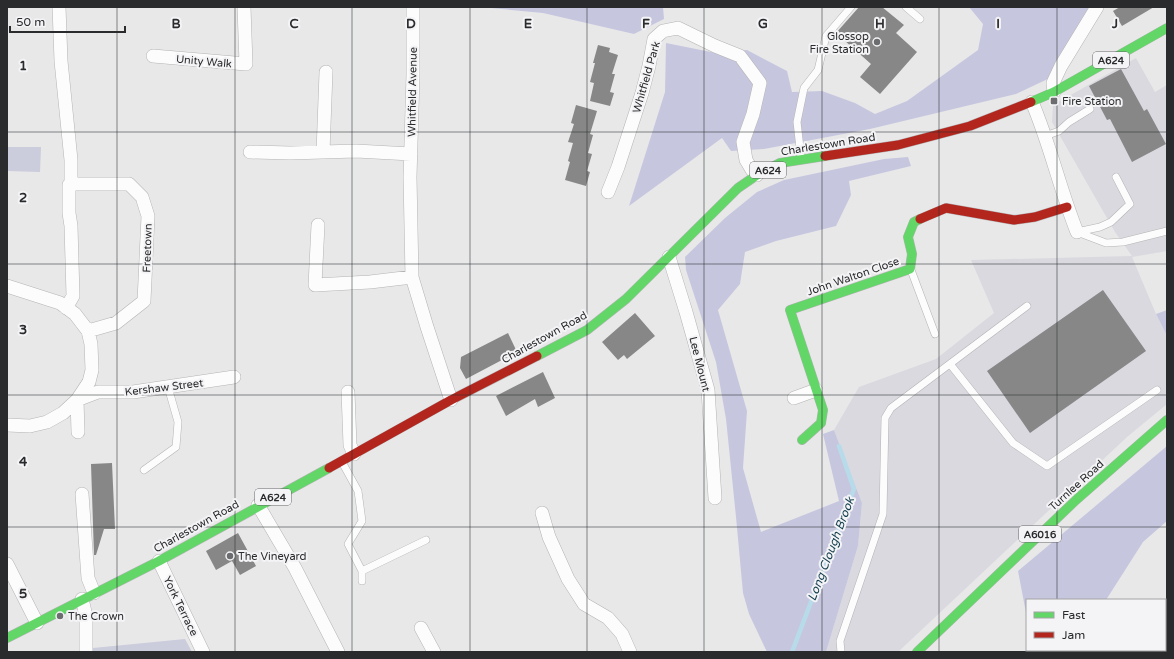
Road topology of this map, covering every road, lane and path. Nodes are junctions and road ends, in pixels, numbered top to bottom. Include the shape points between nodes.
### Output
1 (59, 7) edge
2 (244, 7) edge
3 (413, 7) edge
4 (851, 7) edge
5 (906, 7) edge
6 (1097, 7) edge
7 (920, 19) dead end
8 (1167, 28) edge
9 (153, 56) dead end
10 (326, 72) dead end
11 (1054, 92) junction
12 (1032, 102) junction
13 (1090, 109) dead end
14 (1045, 136) junction
15 (250, 152) dead end
16 (322, 152) junction
17 (411, 154) junction
18 (801, 160) junction
19 (757, 175) junction
20 (1116, 177) dead end
21 (71, 184) junction
22 (608, 192) dead end
23 (1067, 207) junction
24 (318, 225) dead end
25 (1167, 230) edge
26 (1077, 232) junction
27 (669, 257) junction
28 (910, 269) junction
29 (412, 277) junction
30 (7, 286) edge
31 (1027, 306) dead end
32 (71, 311) junction
33 (88, 331) junction
34 (935, 334) dead end
35 (950, 364) junction
36 (234, 377) dead end
37 (168, 386) junction
38 (816, 390) junction
39 (1157, 390) dead end
40 (348, 392) dead end
41 (794, 398) dead end
42 (78, 400) junction
43 (451, 400) junction
44 (1167, 420) edge
45 (7, 424) edge
46 (78, 432) dead end
47 (802, 440) dead end
48 (354, 454) junction
49 (341, 460) junction
50 (144, 470) dead end
51 (82, 494) dead end
52 (716, 498) dead end
53 (258, 505) junction
54 (542, 512) dead end
55 (426, 540) dead end
56 (159, 561) junction
57 (7, 564) edge
58 (362, 571) junction
59 (362, 581) dead end
60 (94, 593) junction
61 (82, 600) junction
62 (37, 623) junction
63 (421, 628) dead end
64 (7, 638) edge
65 (86, 652) edge
66 (203, 652) edge
67 (337, 652) edge
68 (434, 652) edge
69 (630, 652) edge
70 (841, 652) edge
71 (917, 652) edge

1 - 21 street
2 - 9 street, Unity Walk via 246,64
3 - 17 street, Whitfield Avenue
4 - 18 lane via 826,36 818,70 804,88 797,122
5 - 7 lane
6 - 11 street via 1061,66 1053,83
8 - 11 main road, Charlestown Road / A624
10 - 16 street
11 - 12 main road, Charlestown Road / A624
12 - 14 street
12 - 18 main road, Charlestown Road / A624 via 970,126 898,145
13 - 14 lane via 1059,131
14 - 23 street
15 - 16 street
16 - 17 street
17 - 29 street, Whitfield Avenue
18 - 19 main road, Charlestown Road / A624 via 780,163
19 - 22 street, Whitfield Park via 746,160 743,142 760,83 740,56 678,28 663,31 654,39 642,93
19 - 27 main road, Charlestown Road / A624 via 738,188
20 - 26 lane via 1130,204 1111,222
21 - 32 street via 68,187 72,244
21 - 33 street, Freetown via 129,184 142,197 148,216 144,301 116,323
23 - 26 street
23 - 28 main road, John Walton Close via 1014,220 946,208 928,215 914,222 908,237 912,254
24 - 29 street via 315,285
25 - 26 lane via 1123,242 1106,243
27 - 43 main road, Charlestown Road / A624 via 626,299 587,330
27 - 52 street, Lee Mount via 708,390
28 - 34 lane
28 - 38 main road, John Walton Close via 790,310
29 - 43 street, Whitfield Avenue
30 - 32 street via 60,304
31 - 35 lane
32 - 33 street
33 - 42 street via 92,370 89,382
35 - 39 lane via 1013,443 1047,466
35 - 70 lane via 891,408 885,418 883,514 840,642
36 - 37 street, Kershaw Street
37 - 42 street, Kershaw Street via 133,392 98,392
37 - 50 lane via 178,422 176,446
38 - 41 street
38 - 47 main road, John Walton Close via 823,410 821,423
40 - 48 street via 350,445
42 - 45 street, Kershaw Street via 47,422 30,426
42 - 46 street
43 - 48 main road, Charlestown Road / A624
44 - 71 main road, Turnlee Road / A6016 via 1076,500
48 - 49 main road, Charlestown Road / A624
49 - 53 main road, Charlestown Road / A624
49 - 58 lane via 358,491 362,521 348,544
51 - 60 street via 88,578
53 - 56 main road, Charlestown Road / A624
53 - 67 street via 295,568
54 - 69 street via 549,537 568,579 584,604 608,618 617,628
55 - 58 lane
56 - 60 main road, Charlestown Road / A624
56 - 66 street, York Terrace
57 - 62 street
58 - 59 lane
60 - 61 main road, Charlestown Road / A624
61 - 62 main road, Charlestown Road / A624
61 - 65 street via 86,616
62 - 64 main road, Charlestown Road / A624
63 - 68 street

